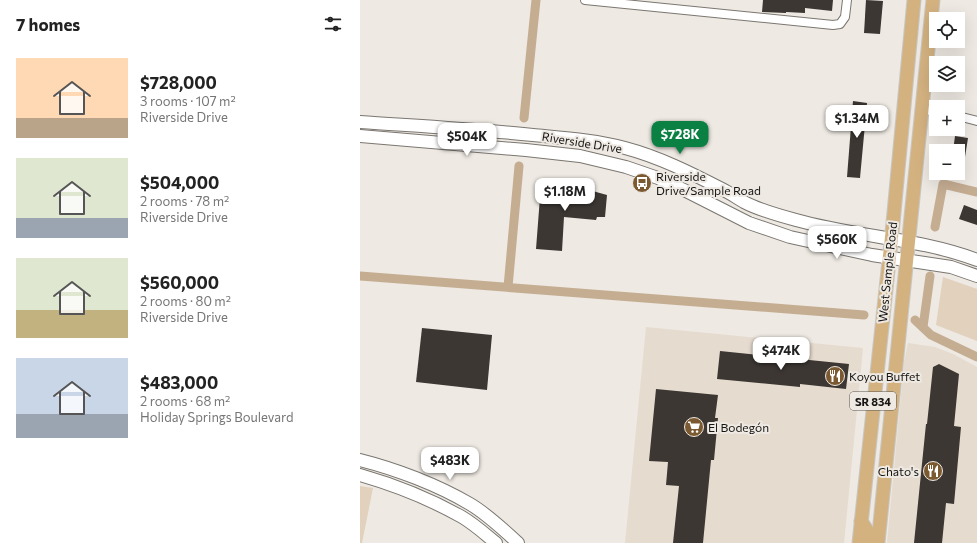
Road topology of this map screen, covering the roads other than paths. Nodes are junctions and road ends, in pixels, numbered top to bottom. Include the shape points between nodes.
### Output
1 (584, 0) edge
2 (847, 0) edge
3 (914, 0) edge
4 (933, 0) edge
5 (922, 109) junction
6 (929, 110) edge
7 (965, 118) edge
8 (977, 121) edge
9 (360, 122) edge
10 (360, 136) edge
11 (891, 240) junction
12 (908, 241) junction
13 (889, 258) junction
14 (906, 259) junction
15 (977, 260) edge
16 (977, 276) edge
17 (360, 460) edge
18 (867, 461) junction
19 (360, 475) edge
20 (861, 521) junction
21 (880, 529) junction
22 (496, 543) edge
23 (518, 543) edge
24 (859, 543) edge
25 (869, 543) edge
26 (878, 543) edge

1 - 2 street via 833,25 840,24 845,17
3 - 11 main road, West Sample Road / SR 834
4 - 5 main road, West Sample Road / SR 834
5 - 6 street
5 - 12 main road, West Sample Road / SR 834
7 - 8 street
9 - 11 street, Riverside Drive via 519,133 583,140 624,148 677,167 745,203 822,227
10 - 13 street, Riverside Drive via 580,156 658,178 750,223 790,237
11 - 12 street, Riverside Drive
11 - 13 main road, West Sample Road / SR 834
12 - 14 main road, West Sample Road / SR 834
12 - 15 street, Riverside Drive via 956,252
13 - 14 street, Riverside Drive
13 - 18 main road, West Sample Road / SR 834
14 - 16 street, Riverside Drive via 951,267
14 - 21 main road, West Sample Road / SR 834
17 - 23 street via 381,465 471,505
18 - 20 main road, West Sample Road / SR 834
18 - 21 main road via 874,475 870,515
19 - 22 street via 424,498 457,514
20 - 24 main road, West Sample Road / SR 834
20 - 25 main road via 870,535
21 - 26 main road, West Sample Road / SR 834

